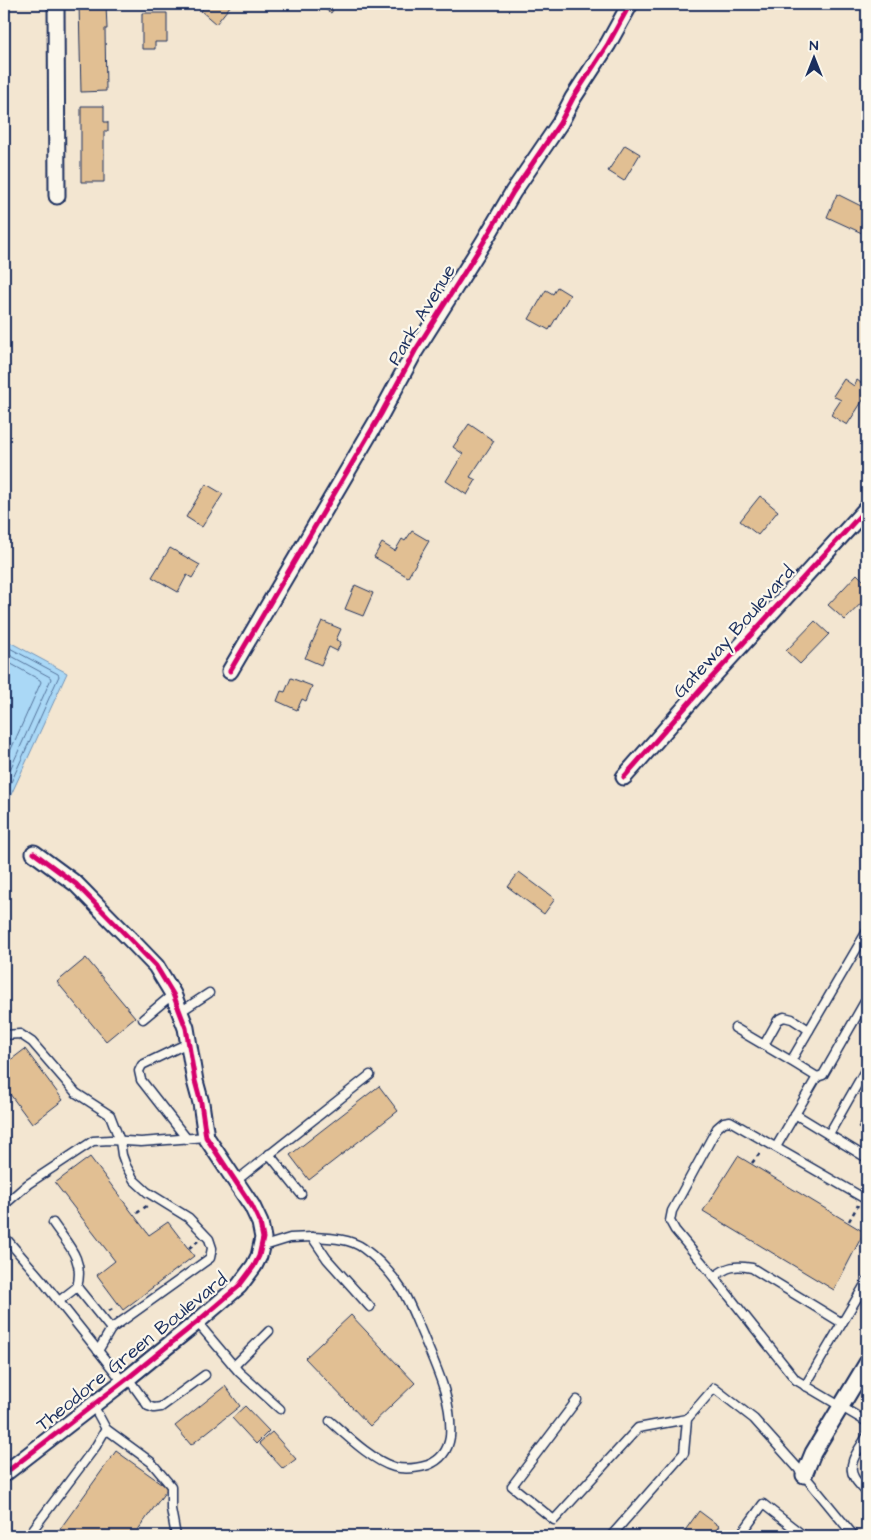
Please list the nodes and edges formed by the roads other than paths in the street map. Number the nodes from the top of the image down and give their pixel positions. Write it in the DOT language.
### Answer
graph roads {
  1 [pos="56,4"];
  2 [pos="630,4"];
  3 [pos="57,196"];
  4 [pos="867,508"];
  5 [pos="230,671"];
  6 [pos="624,777"];
  7 [pos="34,853"];
  8 [pos="867,931"];
  9 [pos="209,993"];
  10 [pos="173,994"];
  11 [pos="867,998"];
  12 [pos="180,1012"];
  13 [pos="143,1019"];
  14 [pos="735,1028"];
  15 [pos="809,1030"];
  16 [pos="4,1035"];
  17 [pos="188,1043"];
  18 [pos="764,1045"];
  19 [pos="791,1061"];
  20 [pos="867,1067"];
  21 [pos="370,1075"];
  22 [pos="817,1077"];
  23 [pos="795,1114"];
  24 [pos="829,1134"];
  25 [pos="206,1137"];
  26 [pos="187,1139"];
  27 [pos="120,1140"];
  28 [pos="776,1147"];
  29 [pos="269,1154"];
  30 [pos="867,1158"];
  31 [pos="236,1181"];
  32 [pos="301,1194"];
  33 [pos="865,1199"];
  34 [pos="4,1206"];
  35 [pos="53,1223"];
  36 [pos="4,1236"];
  37 [pos="312,1237"];
  38 [pos="261,1247"];
  39 [pos="714,1277"];
  40 [pos="867,1281"];
  41 [pos="77,1287"];
  42 [pos="58,1301"];
  43 [pos="370,1307"];
  44 [pos="197,1322"];
  45 [pos="842,1323"];
  46 [pos="111,1329"];
  47 [pos="270,1331"];
  48 [pos="98,1351"];
  49 [pos="867,1363"];
  50 [pos="234,1366"];
  51 [pos="205,1375"];
  52 [pos="125,1380"];
  53 [pos="805,1386"];
  54 [pos="577,1400"];
  55 [pos="93,1405"];
  56 [pos="841,1407"];
  57 [pos="280,1409"];
  58 [pos="687,1419"];
  59 [pos="330,1421"];
  60 [pos="867,1422"];
  61 [pos="106,1429"];
  62 [pos="867,1436"];
  63 [pos="4,1474"];
  64 [pos="804,1475"];
  65 [pos="867,1493"];
  66 [pos="28,1536"];
  67 [pos="176,1536"];
  68 [pos="612,1536"];
  69 [pos="740,1536"];
  70 [pos="804,1536"];
  71 [pos="854,1536"];
  1 -- 3 [label="street"];
  2 -- 5 [label="street, Park Avenue"];
  4 -- 6 [label="street, Gateway Boulevard"];
  7 -- 10 [label="street"];
  8 -- 15 [label="lane"];
  9 -- 12 [label="lane"];
  10 -- 12 [label="street"];
  10 -- 13 [label="lane"];
  11 -- 22 [label="lane"];
  12 -- 17 [label="street"];
  14 -- 18 [label="lane"];
  15 -- 18 [label="lane"];
  15 -- 19 [label="lane"];
  16 -- 27 [label="lane"];
  17 -- 25 [label="street"];
  17 -- 26 [label="lane"];
  18 -- 19 [label="lane"];
  19 -- 22 [label="lane"];
  20 -- 24 [label="lane"];
  21 -- 29 [label="lane"];
  22 -- 23 [label="lane"];
  23 -- 24 [label="lane"];
  23 -- 28 [label="lane"];
  24 -- 30 [label="lane"];
  25 -- 26 [label="lane"];
  25 -- 31 [label="street, Theodore Green Boulevard"];
  26 -- 27 [label="lane"];
  27 -- 34 [label="lane"];
  27 -- 46 [label="lane"];
  28 -- 33 [label="lane"];
  28 -- 39 [label="lane"];
  29 -- 31 [label="lane"];
  29 -- 32 [label="lane"];
  31 -- 38 [label="street, Theodore Green Boulevard"];
  35 -- 41 [label="lane"];
  36 -- 42 [label="lane"];
  37 -- 38 [label="lane"];
  37 -- 43 [label="lane"];
  37 -- 59 [label="lane"];
  38 -- 44 [label="street, Theodore Green Boulevard"];
  39 -- 45 [label="lane"];
  39 -- 53 [label="lane"];
  40 -- 45 [label="lane"];
  41 -- 42 [label="lane"];
  41 -- 46 [label="lane"];
  42 -- 48 [label="lane"];
  44 -- 50 [label="lane"];
  44 -- 52 [label="street, Theodore Green Boulevard"];
  45 -- 53 [label="lane"];
  46 -- 48 [label="lane"];
  47 -- 50 [label="lane"];
  48 -- 52 [label="lane"];
  49 -- 56 [label="street"];
  50 -- 57 [label="lane"];
  51 -- 52 [label="lane"];
  52 -- 55 [label="street, Theodore Green Boulevard"];
  53 -- 56 [label="lane"];
  54 -- 58 [label="lane"];
  55 -- 61 [label="lane"];
  55 -- 63 [label="street, Theodore Green Boulevard"];
  56 -- 60 [label="lane"];
  56 -- 64 [label="street"];
  58 -- 64 [label="lane"];
  58 -- 68 [label="lane"];
  61 -- 66 [label="lane"];
  61 -- 67 [label="lane"];
  62 -- 65 [label="lane"];
  64 -- 71 [label="lane"];
  69 -- 70 [label="lane"];
}
